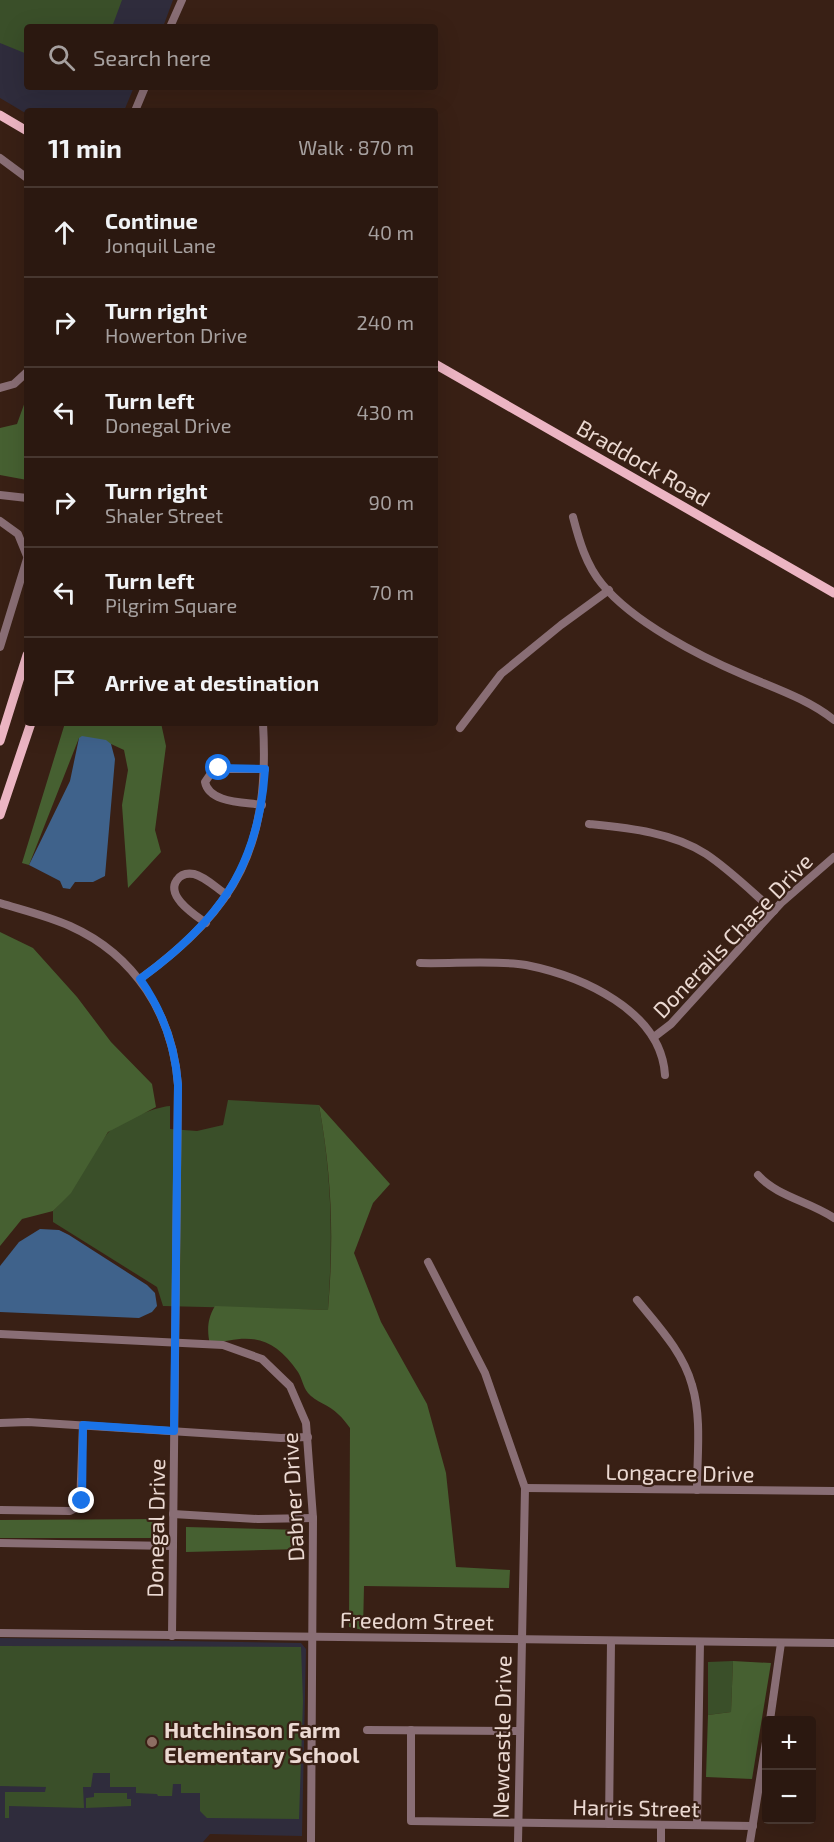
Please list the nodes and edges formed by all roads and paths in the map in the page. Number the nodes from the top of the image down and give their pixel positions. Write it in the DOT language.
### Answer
graph roads {
  1 [pos="182,0"];
  2 [pos="171,24"];
  3 [pos="144,90"];
  4 [pos="137,108"];
  5 [pos="0,115"];
  6 [pos="24,129"];
  7 [pos="0,158"];
  8 [pos="24,176"];
  9 [pos="438,366"];
  10 [pos="24,375"];
  11 [pos="0,388"];
  12 [pos="0,495"];
  13 [pos="24,498"];
  14 [pos="573,516"];
  15 [pos="0,521"];
  16 [pos="24,549"];
  17 [pos="24,567"];
  18 [pos="609,590"];
  19 [pos="834,593"];
  20 [pos="0,647"];
  21 [pos="24,665"];
  22 [pos="834,720"];
  23 [pos="30,726"];
  24 [pos="263,726"];
  25 [pos="460,728"];
  26 [pos="0,741"];
  27 [pos="265,769"];
  28 [pos="262,805"];
  29 [pos="0,815"];
  30 [pos="589,824"];
  31 [pos="834,857"];
  32 [pos="227,895"];
  33 [pos="0,903"];
  34 [pos="774,911"];
  35 [pos="206,923"];
  36 [pos="420,963"];
  37 [pos="140,979"];
  38 [pos="654,1037"];
  39 [pos="664,1075"];
  40 [pos="758,1175"];
  41 [pos="834,1218"];
  42 [pos="428,1262"];
  43 [pos="638,1300"];
  44 [pos="0,1334"];
  45 [pos="175,1342"];
  46 [pos="0,1423"];
  47 [pos="83,1425"];
  48 [pos="174,1431"];
  49 [pos="308,1437"];
  50 [pos="525,1488"];
  51 [pos="697,1490"];
  52 [pos="834,1491"];
  53 [pos="0,1510"];
  54 [pos="173,1514"];
  55 [pos="313,1518"];
  56 [pos="0,1543"];
  57 [pos="173,1546"];
  58 [pos="0,1634"];
  59 [pos="172,1636"];
  60 [pos="314,1637"];
  61 [pos="520,1640"];
  62 [pos="611,1641"];
  63 [pos="699,1642"];
  64 [pos="781,1643"];
  65 [pos="834,1643"];
  66 [pos="771,1716"];
  67 [pos="367,1730"];
  68 [pos="411,1730"];
  69 [pos="520,1731"];
  70 [pos="762,1769"];
  71 [pos="518,1823"];
  72 [pos="609,1824"];
  73 [pos="661,1825"];
  74 [pos="697,1825"];
  75 [pos="753,1826"];
  76 [pos="311,1842"];
  77 [pos="518,1842"];
  78 [pos="661,1842"];
  79 [pos="750,1842"];
  1 -- 2 [label="street"];
  3 -- 4 [label="street"];
  5 -- 6 [label="main road"];
  7 -- 8 [label="street"];
  9 -- 19 [label="main road, Braddock Road"];
  10 -- 11 [label="street"];
  12 -- 13 [label="street"];
  14 -- 18 [label="street"];
  15 -- 16 [label="street"];
  17 -- 20 [label="street"];
  18 -- 22 [label="street"];
  18 -- 25 [label="street"];
  21 -- 26 [label="main road"];
  23 -- 29 [label="main road"];
  24 -- 27 [label="street"];
  27 -- 28 [label="street"];
  27 -- 28 [label="street"];
  28 -- 32 [label="street"];
  30 -- 34 [label="street"];
  31 -- 34 [label="street, Donerails Chase Drive"];
  32 -- 35 [label="street"];
  32 -- 35 [label="street"];
  33 -- 37 [label="street, Donegal Drive"];
  34 -- 38 [label="street, Donerails Chase Drive"];
  35 -- 37 [label="street"];
  36 -- 38 [label="street"];
  37 -- 45 [label="street, Donegal Drive"];
  38 -- 39 [label="street"];
  40 -- 41 [label="street"];
  42 -- 50 [label="street"];
  43 -- 51 [label="street"];
  44 -- 45 [label="street, Dabner Drive"];
  45 -- 48 [label="street, Donegal Drive"];
  45 -- 49 [label="street, Dabner Drive"];
  46 -- 47 [label="street"];
  47 -- 48 [label="street"];
  47 -- 53 [label="street"];
  48 -- 49 [label="street"];
  48 -- 54 [label="street, Donegal Drive"];
  49 -- 55 [label="street, Dabner Drive"];
  50 -- 51 [label="street, Longacre Drive"];
  50 -- 61 [label="street, Newcastle Drive"];
  51 -- 52 [label="street, Longacre Drive"];
  54 -- 55 [label="street"];
  54 -- 57 [label="street, Donegal Drive"];
  55 -- 60 [label="street, Dabner Drive"];
  56 -- 57 [label="street"];
  57 -- 59 [label="street, Donegal Drive"];
  58 -- 59 [label="street, Freedom Street"];
  59 -- 60 [label="street, Freedom Street"];
  60 -- 61 [label="street, Freedom Street"];
  60 -- 76 [label="street, Dabner Drive"];
  61 -- 62 [label="street, Freedom Street"];
  61 -- 69 [label="street, Newcastle Drive"];
  62 -- 63 [label="street, Freedom Street"];
  62 -- 72 [label="street"];
  63 -- 64 [label="street, Freedom Street"];
  63 -- 74 [label="street"];
  64 -- 65 [label="street, Freedom Street"];
  64 -- 66 [label="street"];
  67 -- 68 [label="street"];
  68 -- 69 [label="street"];
  68 -- 71 [label="street, Harris Street"];
  69 -- 71 [label="street, Newcastle Drive"];
  70 -- 75 [label="street"];
  71 -- 72 [label="street, Harris Street"];
  71 -- 77 [label="street, Newcastle Drive"];
  72 -- 73 [label="street, Harris Street"];
  73 -- 74 [label="street, Harris Street"];
  73 -- 78 [label="street"];
  74 -- 75 [label="street, Harris Street"];
  75 -- 79 [label="street"];
}
